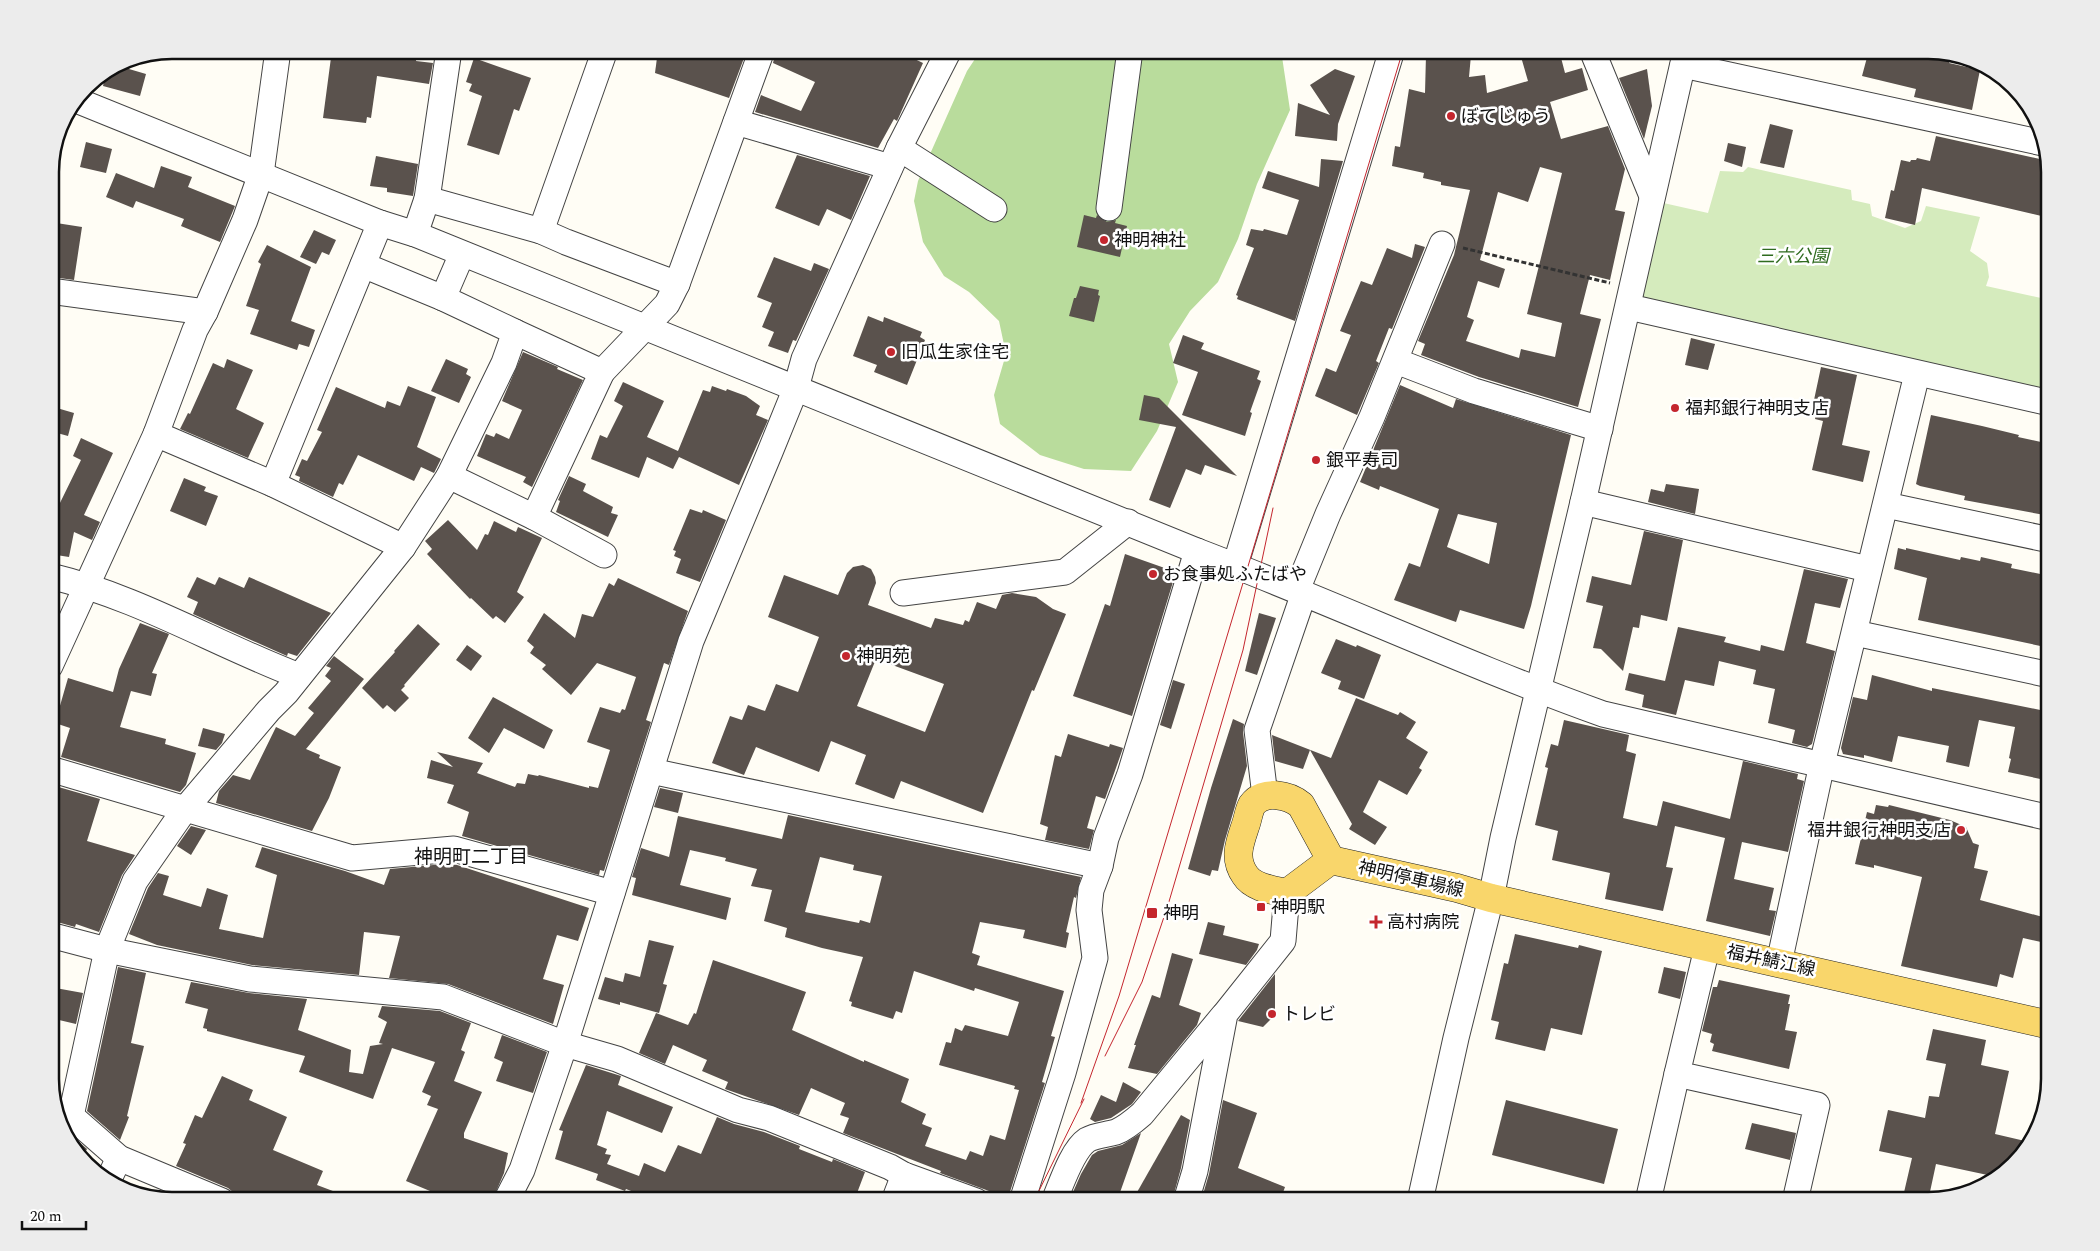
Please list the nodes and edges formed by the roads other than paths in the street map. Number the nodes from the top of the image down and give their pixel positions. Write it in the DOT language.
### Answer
graph roads {
  1 [pos="277,59"];
  2 [pos="449,59"];
  3 [pos="602,59"];
  4 [pos="759,59"];
  5 [pos="944,59"];
  6 [pos="1129,59"];
  7 [pos="1389,59"];
  8 [pos="1596,59"];
  9 [pos="1685,59"];
  10 [pos="1693,59"];
  11 [pos="82,103"];
  12 [pos="736,122"];
  13 [pos="2037,141"];
  14 [pos="895,157"];
  15 [pos="260,174"];
  16 [pos="1652,196"];
  17 [pos="427,199"];
  18 [pos="1109,208"];
  19 [pos="994,209"];
  20 [pos="380,223"];
  21 [pos="541,231"];
  22 [pos="415,234"];
  23 [pos="1442,244"];
  24 [pos="462,254"];
  25 [pos="363,265"];
  26 [pos="677,284"];
  27 [pos="59,292"];
  28 [pos="1631,297"];
  29 [pos="443,298"];
  30 [pos="205,312"];
  31 [pos="644,328"];
  32 [pos="515,332"];
  33 [pos="1396,361"];
  34 [pos="602,372"];
  35 [pos="1917,374"];
  36 [pos="796,388"];
  37 [pos="2041,401"];
  38 [pos="1600,429"];
  39 [pos="156,434"];
  40 [pos="449,476"];
  41 [pos="273,484"];
  42 [pos="1583,502"];
  43 [pos="1886,505"];
  44 [pos="534,517"];
  45 [pos="1128,522"];
  46 [pos="2041,538"];
  47 [pos="404,547"];
  48 [pos="1198,551"];
  49 [pos="604,555"];
  50 [pos="1235,566"];
  51 [pos="1868,569"];
  52 [pos="59,578"];
  53 [pos="87,585"];
  54 [pos="1301,591"];
  55 [pos="903,592"];
  56 [pos="1855,633"];
  57 [pos="59,646"];
  58 [pos="2041,673"];
  59 [pos="299,676"];
  60 [pos="1538,690"];
  61 [pos="1822,764"];
  62 [pos="651,771"];
  63 [pos="59,772"];
  64 [pos="1265,796"];
  65 [pos="185,809"];
  66 [pos="2041,816"];
  67 [pos="1331,860"];
  68 [pos="1100,866"];
  69 [pos="612,893"];
  70 [pos="1287,893"];
  71 [pos="1491,898"];
  72 [pos="59,937"];
  73 [pos="1706,948"];
  74 [pos="107,950"];
  75 [pos="1779,963"];
  76 [pos="1225,1014"];
  77 [pos="2041,1023"];
  78 [pos="565,1044"];
  79 [pos="1677,1074"];
  80 [pos="64,1113"];
  81 [pos="65,1116"];
  82 [pos="120,1158"];
  83 [pos="111,1175"];
  84 [pos="904,1175"];
  85 [pos="201,1192"];
  86 [pos="511,1192"];
  87 [pos="897,1192"];
  88 [pos="951,1192"];
  89 [pos="1025,1192"];
  90 [pos="1058,1192"];
  91 [pos="1189,1192"];
  92 [pos="1422,1192"];
  93 [pos="1650,1192"];
  94 [pos="1797,1192"];
  1 -- 15 [label="street"];
  2 -- 17 [label="street"];
  3 -- 21 [label="street"];
  4 -- 12 [label="street"];
  5 -- 14 [label="street"];
  6 -- 18 [label="street"];
  7 -- 50 [label="street"];
  8 -- 16 [label="street"];
  9 -- 16 [label="street"];
  10 -- 13 [label="street"];
  11 -- 15 [label="street"];
  12 -- 14 [label="street"];
  12 -- 26 [label="street"];
  14 -- 19 [label="street"];
  14 -- 36 [label="street"];
  15 -- 20 [label="street"];
  15 -- 30 [label="street"];
  16 -- 28 [label="street"];
  17 -- 21 [label="street"];
  17 -- 22 [label="street"];
  20 -- 22 [label="street"];
  20 -- 25 [label="street"];
  21 -- 26 [label="street"];
  22 -- 24 [label="street"];
  23 -- 33 [label="street"];
  24 -- 29 [label="street"];
  24 -- 31 [label="street"];
  25 -- 29 [label="street"];
  25 -- 41 [label="street"];
  26 -- 31 [label="street"];
  27 -- 30 [label="street"];
  28 -- 35 [label="street"];
  28 -- 38 [label="street"];
  29 -- 32 [label="street"];
  30 -- 39 [label="street"];
  31 -- 34 [label="street"];
  31 -- 36 [label="street"];
  32 -- 34 [label="street"];
  32 -- 40 [label="street"];
  33 -- 38 [label="street"];
  33 -- 54 [label="street"];
  34 -- 44 [label="street"];
  35 -- 37 [label="street"];
  35 -- 43 [label="street"];
  36 -- 45 [label="street"];
  36 -- 62 [label="street"];
  38 -- 42 [label="street"];
  39 -- 41 [label="street"];
  39 -- 53 [label="street"];
  40 -- 44 [label="street"];
  40 -- 47 [label="street"];
  41 -- 47 [label="street"];
  42 -- 51 [label="street"];
  42 -- 60 [label="street"];
  43 -- 46 [label="street"];
  43 -- 51 [label="street"];
  44 -- 49 [label="street"];
  45 -- 48 [label="street"];
  45 -- 55 [label="street"];
  47 -- 59 [label="street"];
  48 -- 50 [label="street"];
  48 -- 68 [label="street"];
  50 -- 54 [label="street"];
  51 -- 56 [label="street"];
  52 -- 53 [label="street"];
  53 -- 57 [label="street"];
  53 -- 59 [label="street"];
  54 -- 60 [label="street"];
  54 -- 64 [label="street"];
  56 -- 58 [label="street"];
  56 -- 61 [label="street"];
  59 -- 65 [label="street"];
  60 -- 61 [label="street"];
  60 -- 71 [label="street"];
  61 -- 66 [label="street"];
  61 -- 75 [label="street"];
  62 -- 68 [label="street"];
  62 -- 69 [label="street"];
  63 -- 65 [label="street"];
  64 -- 67 [label="main road"];
  64 -- 70 [label="main road"];
  65 -- 69 [label="street"];
  65 -- 74 [label="street"];
  67 -- 70 [label="main road"];
  67 -- 71 [label="main road, 神明停車場線"];
  68 -- 89 [label="street"];
  69 -- 78 [label="street"];
  70 -- 76 [label="street"];
  71 -- 73 [label="main road, 福井鯖江線"];
  71 -- 92 [label="street"];
  72 -- 74 [label="street"];
  73 -- 75 [label="main road, 福井鯖江線"];
  73 -- 79 [label="street"];
  74 -- 78 [label="street"];
  74 -- 80 [label="street"];
  75 -- 77 [label="main road, 福井鯖江線"];
  76 -- 90 [label="street"];
  76 -- 91 [label="street"];
  78 -- 84 [label="street"];
  78 -- 86 [label="street"];
  79 -- 93 [label="street"];
  79 -- 94 [label="street"];
  81 -- 82 [label="street"];
  82 -- 83 [label="street"];
  82 -- 85 [label="street"];
  84 -- 87 [label="street"];
  84 -- 88 [label="street"];
}
